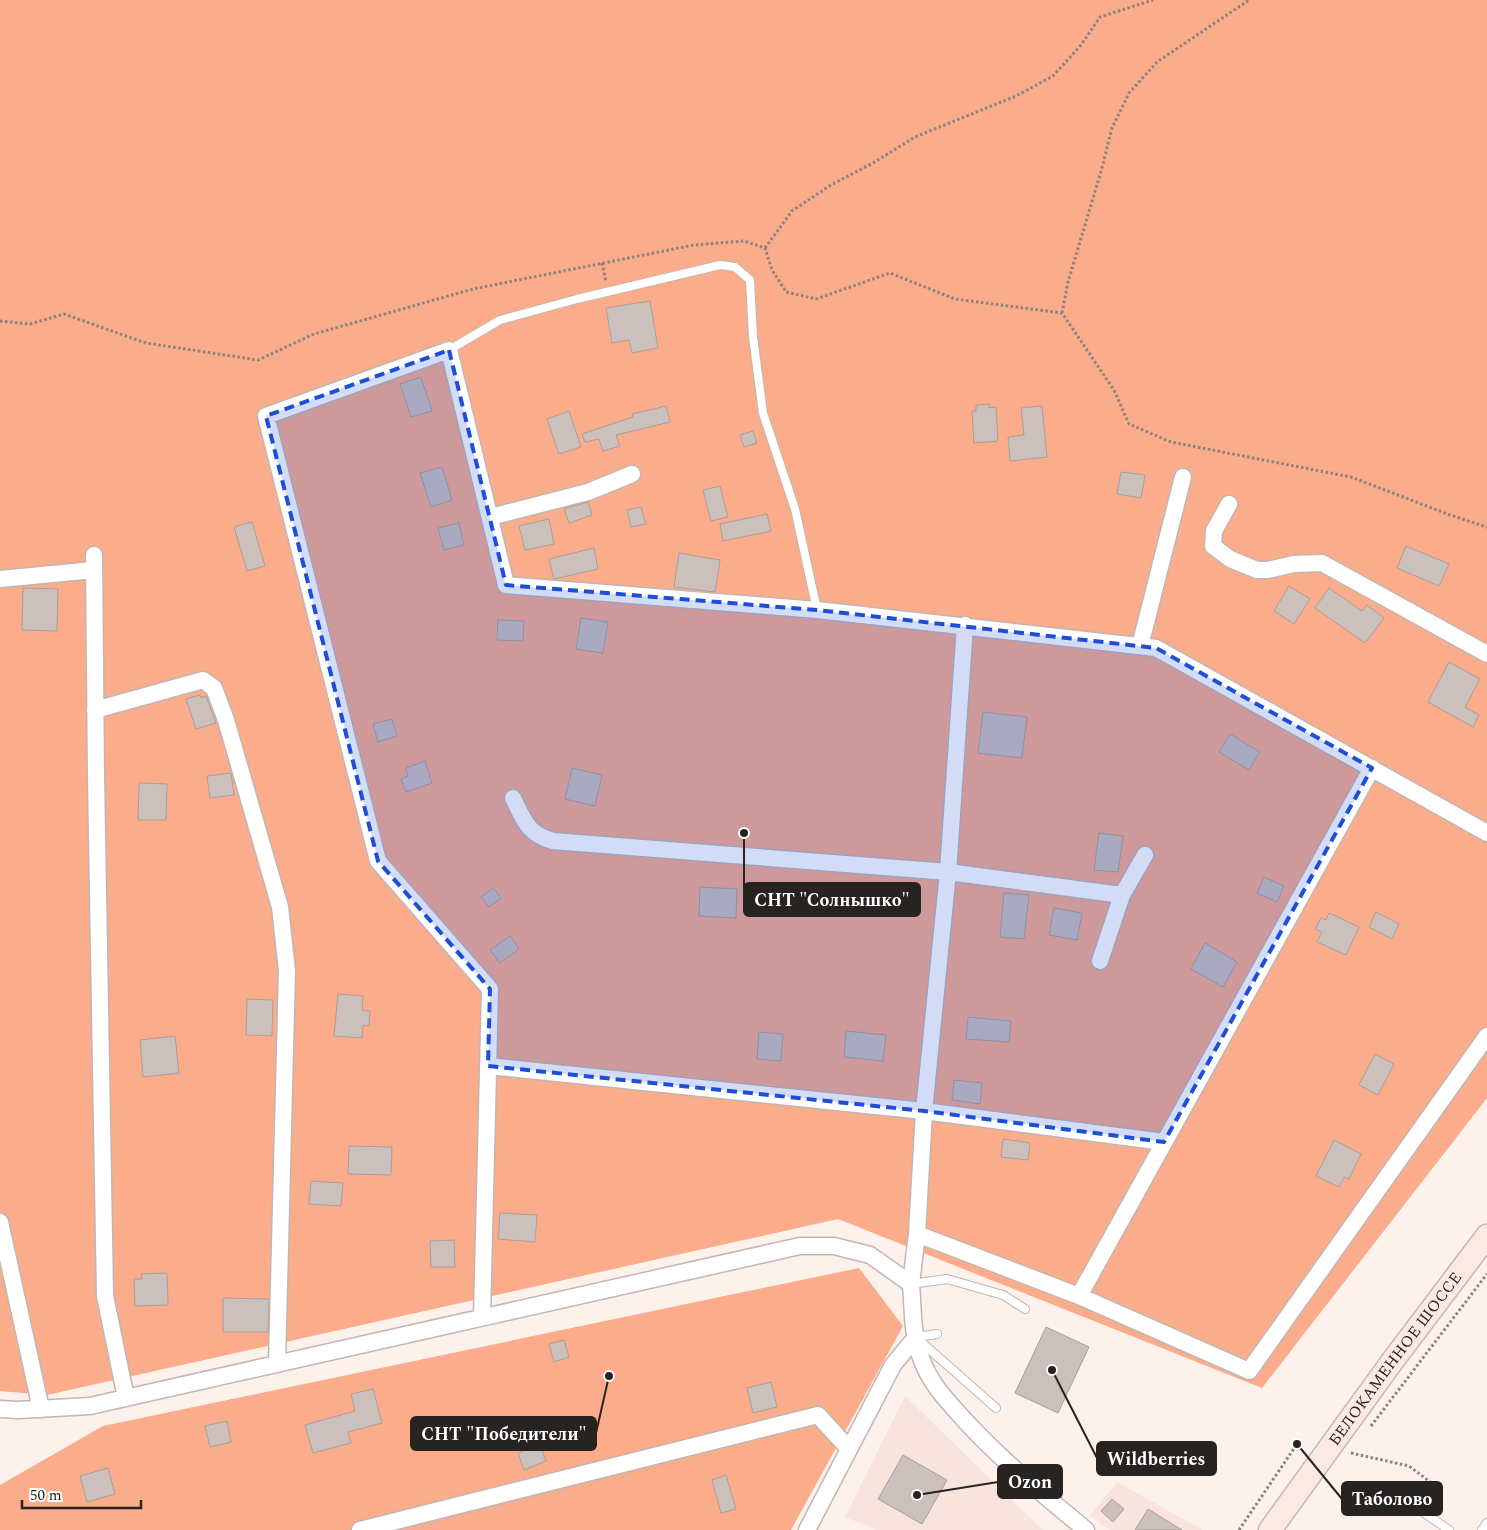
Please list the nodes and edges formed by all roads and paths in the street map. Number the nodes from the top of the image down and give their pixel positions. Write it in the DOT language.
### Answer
graph roads {
  1 [pos="1153,0"];
  2 [pos="1249,0"];
  3 [pos="765,248"];
  4 [pos="602,263"];
  5 [pos="608,292"];
  6 [pos="1062,313"];
  7 [pos="449,350"];
  8 [pos="632,474"];
  9 [pos="1183,477"];
  10 [pos="1229,504"];
  11 [pos="490,517"];
  12 [pos="0,579"];
  13 [pos="817,610"];
  14 [pos="965,625"];
  15 [pos="1140,646"];
  16 [pos="1487,654"];
  17 [pos="96,710"];
  18 [pos="1372,768"];
  19 [pos="512,798"];
  20 [pos="1487,833"];
  21 [pos="1145,855"];
  22 [pos="948,872"];
  23 [pos="1122,895"];
  24 [pos="1100,961"];
  25 [pos="1487,1036"];
  26 [pos="488,1066"];
  27 [pos="924,1111"];
  28 [pos="1164,1142"];
  29 [pos="0,1222"];
  30 [pos="917,1234"];
  31 [pos="1487,1236"];
  32 [pos="1487,1274"];
  33 [pos="912,1284"];
  34 [pos="1079,1296"];
  35 [pos="1025,1309"];
  36 [pos="482,1318"];
  37 [pos="936,1334"];
  38 [pos="916,1337"];
  39 [pos="276,1364"];
  40 [pos="126,1398"];
  41 [pos="996,1408"];
  42 [pos="0,1409"];
  43 [pos="41,1409"];
  44 [pos="1367,1431"];
  45 [pos="1297,1444"];
  46 [pos="1356,1446"];
  47 [pos="849,1449"];
  48 [pos="1351,1452"];
  49 [pos="1345,1460"];
  50 [pos="1438,1487"];
  51 [pos="1420,1510"];
  52 [pos="1487,1524"];
  53 [pos="360,1530"];
  54 [pos="807,1530"];
  55 [pos="1086,1530"];
  56 [pos="1239,1530"];
  57 [pos="1270,1530"];
  58 [pos="1449,1530"];
  59 [pos="1482,1530"];
  1 -- 3 [label="path"];
  2 -- 6 [label="path"];
  4 -- 5 [label="path"];
  5 -- 7 [label="lane"];
  5 -- 13 [label="lane"];
  7 -- 11 [label="street"];
  7 -- 26 [label="street"];
  8 -- 11 [label="street"];
  9 -- 15 [label="street"];
  10 -- 16 [label="street"];
  11 -- 13 [label="street"];
  12 -- 17 [label="street"];
  13 -- 14 [label="street"];
  14 -- 15 [label="street"];
  14 -- 22 [label="street"];
  15 -- 18 [label="street"];
  17 -- 39 [label="street"];
  17 -- 40 [label="street"];
  18 -- 20 [label="street"];
  18 -- 28 [label="street"];
  19 -- 22 [label="street"];
  21 -- 23 [label="street"];
  22 -- 23 [label="street"];
  22 -- 27 [label="street"];
  23 -- 24 [label="street"];
  25 -- 34 [label="street"];
  26 -- 27 [label="street"];
  26 -- 36 [label="street"];
  27 -- 28 [label="street"];
  27 -- 30 [label="street"];
  28 -- 34 [label="street"];
  29 -- 43 [label="street"];
  30 -- 33 [label="street"];
  30 -- 34 [label="street"];
  31 -- 57 [label="main road, БЕЛОКАМЕННОЕ ШОССЕ"];
  32 -- 44 [label="path"];
  33 -- 35 [label="lane"];
  33 -- 36 [label="street"];
  33 -- 38 [label="street"];
  36 -- 39 [label="street"];
  37 -- 38 [label="lane"];
  38 -- 41 [label="lane"];
  38 -- 47 [label="street"];
  38 -- 55 [label="street"];
  39 -- 40 [label="street"];
  40 -- 43 [label="street"];
  42 -- 43 [label="street"];
  45 -- 56 [label="path"];
  46 -- 48 [label="path"];
  47 -- 53 [label="street"];
  47 -- 54 [label="street"];
  48 -- 49 [label="path"];
  48 -- 50 [label="path"];
  51 -- 58 [label="lane"];
  52 -- 59 [label="lane"];
}
